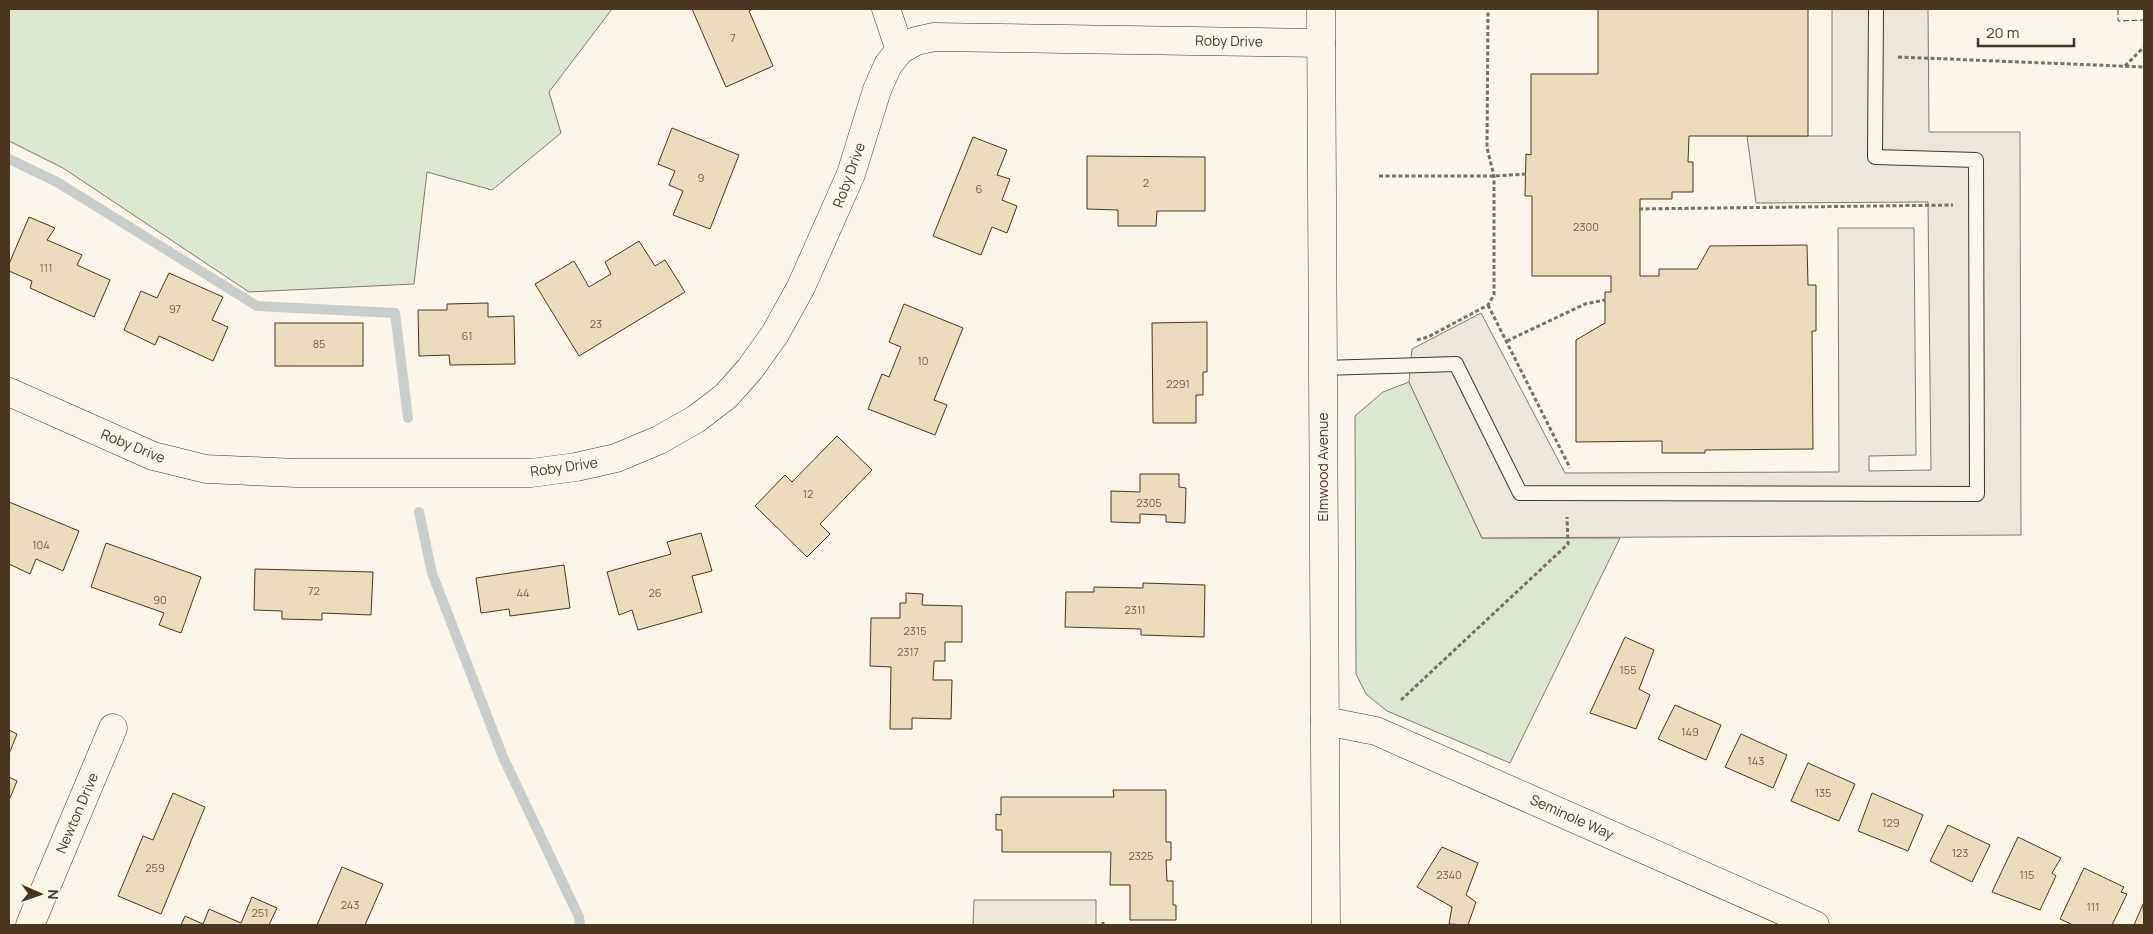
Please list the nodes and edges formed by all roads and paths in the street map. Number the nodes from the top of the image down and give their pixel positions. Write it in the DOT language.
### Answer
graph roads {
  1 [pos="886,9"];
  2 [pos="1321,9"];
  3 [pos="1488,9"];
  4 [pos="1876,9"];
  5 [pos="1321,43"];
  6 [pos="2144,47"];
  7 [pos="900,50"];
  8 [pos="1876,57"];
  9 [pos="2125,66"];
  10 [pos="2144,67"];
  11 [pos="1526,174"];
  12 [pos="1379,176"];
  13 [pos="1494,176"];
  14 [pos="1976,205"];
  15 [pos="1639,210"];
  16 [pos="1605,300"];
  17 [pos="1488,305"];
  18 [pos="1507,340"];
  19 [pos="1415,341"];
  20 [pos="1322,368"];
  21 [pos="9,392"];
  22 [pos="1579,468"];
  23 [pos="1566,494"];
  24 [pos="1401,700"];
  25 [pos="1325,721"];
  26 [pos="113,728"];
  27 [pos="30,925"];
  28 [pos="1326,925"];
  29 [pos="1815,925"];
  1 -- 7 [label="street"];
  2 -- 5 [label="street, Elmwood Avenue"];
  3 -- 13 [label="path"];
  4 -- 8 [label="lane"];
  5 -- 7 [label="street, Roby Drive"];
  5 -- 20 [label="street, Elmwood Avenue"];
  6 -- 9 [label="path"];
  7 -- 21 [label="street, Roby Drive"];
  8 -- 9 [label="path"];
  8 -- 14 [label="lane"];
  9 -- 10 [label="path"];
  11 -- 13 [label="path"];
  12 -- 13 [label="path"];
  13 -- 17 [label="path"];
  14 -- 15 [label="path"];
  14 -- 23 [label="lane"];
  16 -- 18 [label="path"];
  17 -- 18 [label="path"];
  17 -- 19 [label="path"];
  18 -- 22 [label="path"];
  20 -- 23 [label="lane"];
  20 -- 25 [label="street, Elmwood Avenue"];
  23 -- 24 [label="path"];
  25 -- 28 [label="street, Elmwood Avenue"];
  25 -- 29 [label="street, Seminole Way"];
  26 -- 27 [label="street, Newton Drive"];
}
